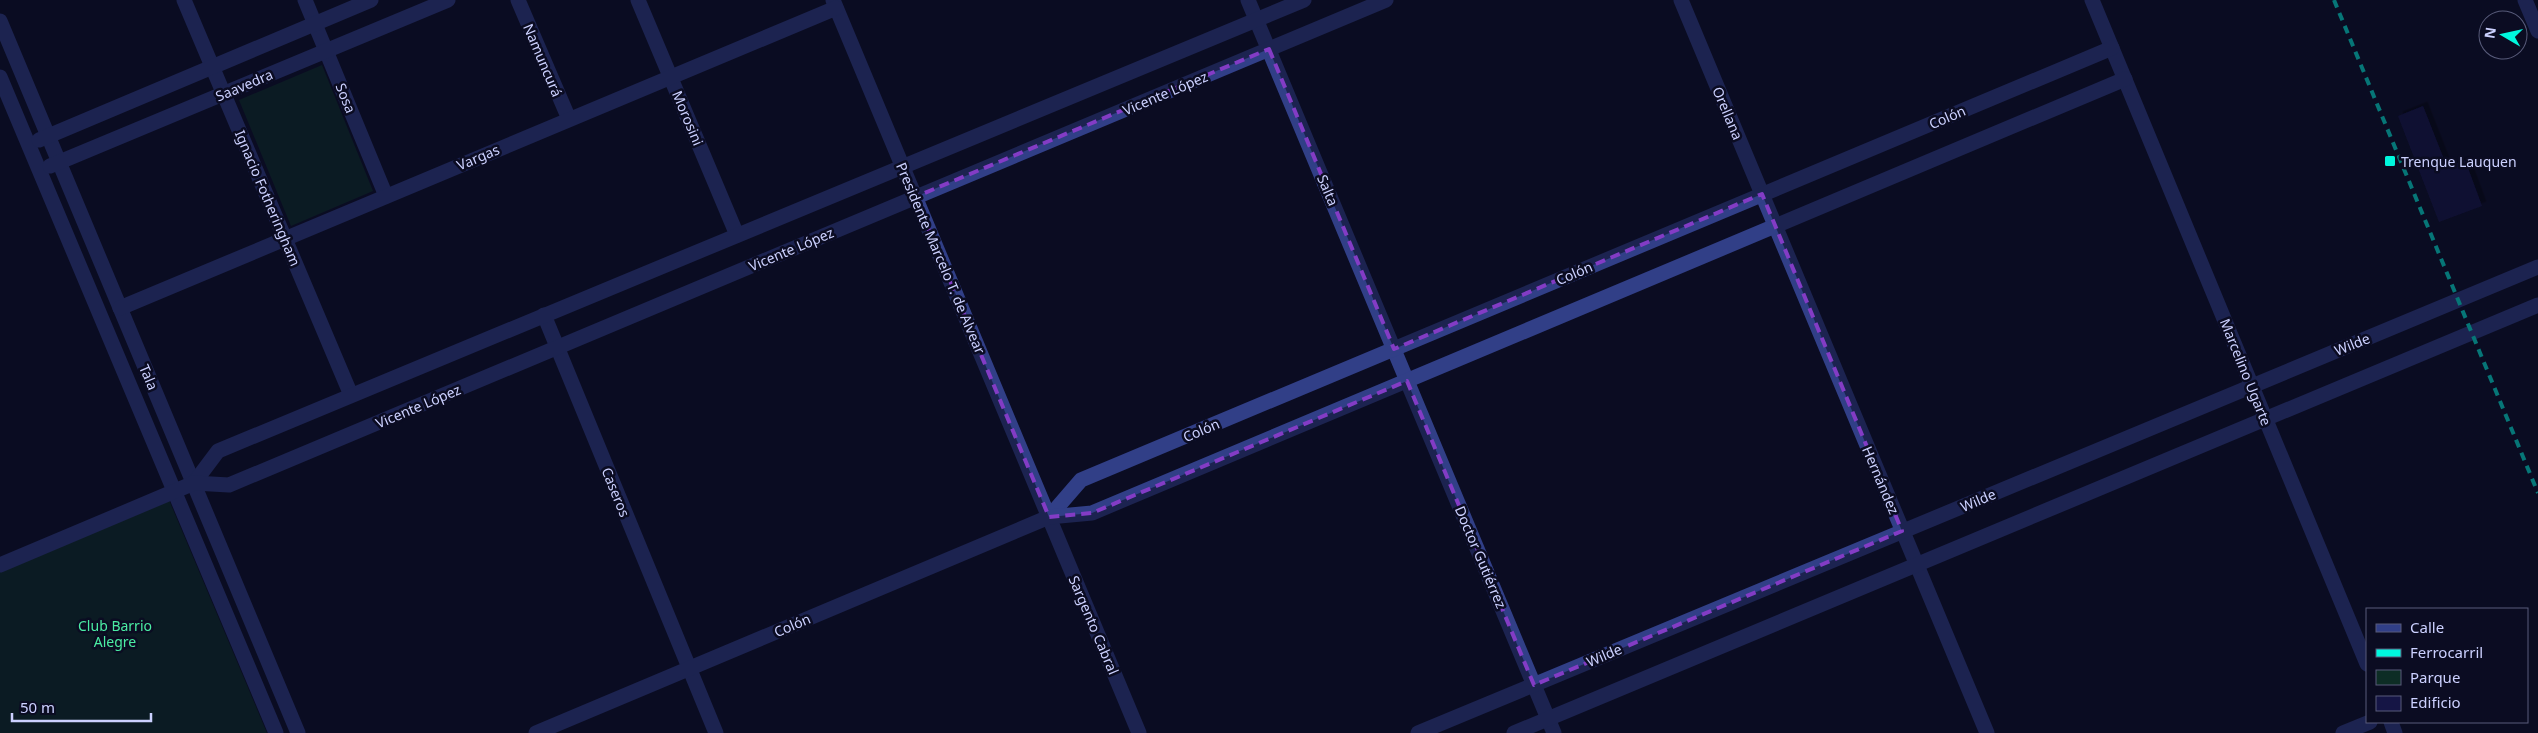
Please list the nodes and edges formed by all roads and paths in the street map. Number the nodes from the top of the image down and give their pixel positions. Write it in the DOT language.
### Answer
graph roads {
  1 [pos="184,0"];
  2 [pos="305,0"];
  3 [pos="371,0"];
  4 [pos="448,0"];
  5 [pos="518,0"];
  6 [pos="638,0"];
  7 [pos="1248,0"];
  8 [pos="1304,0"];
  9 [pos="1386,0"];
  10 [pos="1681,0"];
  11 [pos="2092,0"];
  12 [pos="2525,0"];
  13 [pos="834,4"];
  14 [pos="1256,20"];
  15 [pos="0,21"];
  16 [pos="315,24"];
  17 [pos="2538,31"];
  18 [pos="2112,48"];
  19 [pos="1269,49"];
  20 [pos="326,51"];
  21 [pos="213,67"];
  22 [pos="670,76"];
  23 [pos="0,77"];
  24 [pos="2125,79"];
  25 [pos="224,94"];
  26 [pos="569,119"];
  27 [pos="48,136"];
  28 [pos="28,144"];
  29 [pos="59,162"];
  30 [pos="903,167"];
  31 [pos="40,170"];
  32 [pos="1762,194"];
  33 [pos="386,196"];
  34 [pos="915,197"];
  35 [pos="1775,226"];
  36 [pos="737,235"];
  37 [pos="285,238"];
  38 [pos="2538,266"];
  39 [pos="2538,306"];
  40 [pos="120,308"];
  41 [pos="544,315"];
  42 [pos="557,348"];
  43 [pos="1394,349"];
  44 [pos="1407,381"];
  45 [pos="2251,386"];
  46 [pos="351,395"];
  47 [pos="2265,419"];
  48 [pos="194,483"];
  49 [pos="175,491"];
  50 [pos="1048,517"];
  51 [pos="1902,531"];
  52 [pos="0,565"];
  53 [pos="1916,565"];
  54 [pos="2366,662"];
  55 [pos="689,668"];
  56 [pos="1534,685"];
  57 [pos="1548,719"];
  58 [pos="2368,723"];
  59 [pos="276,733"];
  60 [pos="298,733"];
  61 [pos="536,733"];
  62 [pos="716,733"];
  63 [pos="1139,733"];
  64 [pos="1418,733"];
  65 [pos="1514,733"];
  66 [pos="1554,733"];
  67 [pos="1987,733"];
  68 [pos="2343,733"];
  1 -- 21 [label="street, Ignacio Fotheringham"];
  2 -- 16 [label="street, Sosa"];
  3 -- 16 [label="street, Saavedra"];
  4 -- 20 [label="street, Saavedra"];
  5 -- 26 [label="street, Namuncurá"];
  6 -- 22 [label="street, Morosini"];
  7 -- 14 [label="street, Salta"];
  8 -- 14 [label="street"];
  9 -- 19 [label="street, Vicente López"];
  10 -- 32 [label="street, Orellana"];
  11 -- 18 [label="street, Marcelino Ugarte"];
  12 -- 17 [label="street"];
  13 -- 22 [label="street, Vargas"];
  13 -- 30 [label="street, Presidente Marcelo T. de Alvear"];
  14 -- 19 [label="street, Salta"];
  14 -- 30 [label="street"];
  15 -- 27 [label="street, Tala"];
  16 -- 20 [label="street, Sosa"];
  16 -- 21 [label="street, Saavedra"];
  18 -- 24 [label="street, Marcelino Ugarte"];
  18 -- 32 [label="street, Colón"];
  19 -- 34 [label="street, Vicente López"];
  19 -- 43 [label="street, Salta"];
  20 -- 25 [label="street, Saavedra"];
  20 -- 33 [label="street, Sosa"];
  21 -- 25 [label="street, Ignacio Fotheringham"];
  21 -- 27 [label="street, Saavedra"];
  22 -- 26 [label="street, Vargas"];
  22 -- 36 [label="street, Morosini"];
  23 -- 28 [label="street, Tala"];
  24 -- 35 [label="street, Colón"];
  24 -- 45 [label="street, Marcelino Ugarte"];
  25 -- 29 [label="street, Saavedra"];
  25 -- 37 [label="street, Ignacio Fotheringham"];
  26 -- 33 [label="street, Vargas"];
  27 -- 28 [label="street, Saavedra"];
  27 -- 29 [label="street, Tala"];
  28 -- 31 [label="street, Tala"];
  29 -- 31 [label="street, Saavedra"];
  29 -- 40 [label="street, Tala"];
  30 -- 34 [label="street, Presidente Marcelo T. de Alvear"];
  30 -- 36 [label="street"];
  31 -- 49 [label="street, Tala"];
  32 -- 35 [label="street, Orellana"];
  32 -- 43 [label="street, Colón"];
  33 -- 37 [label="street, Vargas"];
  34 -- 42 [label="street, Vicente López"];
  34 -- 50 [label="street, Presidente Marcelo T. de Alvear"];
  35 -- 44 [label="street, Colón"];
  35 -- 51 [label="street, Hernández"];
  36 -- 41 [label="street"];
  37 -- 40 [label="street, Vargas"];
  37 -- 46 [label="street, Ignacio Fotheringham"];
  38 -- 45 [label="street, Wilde"];
  39 -- 47 [label="street"];
  40 -- 48 [label="street, Tala"];
  41 -- 42 [label="street, Caseros"];
  41 -- 46 [label="street"];
  42 -- 48 [label="street, Vicente López"];
  42 -- 55 [label="street, Caseros"];
  43 -- 44 [label="street, Salta"];
  43 -- 50 [label="street, Colón"];
  44 -- 50 [label="street, Colón"];
  44 -- 56 [label="street, Doctor Gutiérrez"];
  45 -- 47 [label="street, Marcelino Ugarte"];
  45 -- 51 [label="street, Wilde"];
  46 -- 48 [label="street"];
  47 -- 53 [label="street"];
  47 -- 54 [label="street, Marcelino Ugarte"];
  48 -- 49 [label="street, Vicente López"];
  48 -- 60 [label="street, Tala"];
  49 -- 52 [label="street, Vicente López"];
  49 -- 59 [label="street, Tala"];
  50 -- 55 [label="street, Colón"];
  50 -- 63 [label="street, Sargento Cabral"];
  51 -- 53 [label="street, Hernández"];
  51 -- 56 [label="street, Wilde"];
  53 -- 57 [label="street"];
  53 -- 67 [label="street, Hernández"];
  55 -- 61 [label="street, Colón"];
  55 -- 62 [label="street, Caseros"];
  56 -- 57 [label="street, Doctor Gutiérrez"];
  56 -- 64 [label="street, Wilde"];
  57 -- 65 [label="street"];
  57 -- 66 [label="street, Doctor Gutiérrez"];
  58 -- 68 [label="street"];
}
